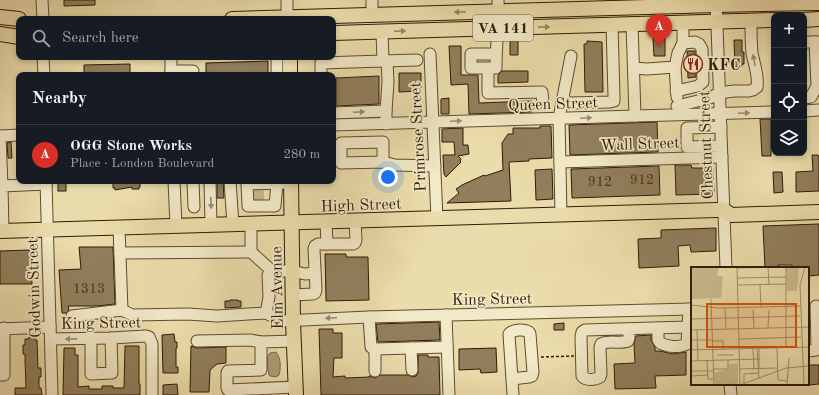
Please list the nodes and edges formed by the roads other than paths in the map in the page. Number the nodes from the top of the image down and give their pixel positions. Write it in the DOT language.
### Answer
graph roads {
  1 [pos="42,0"];
  2 [pos="287,0"];
  3 [pos="372,0"];
  4 [pos="716,2"];
  5 [pos="781,2"];
  6 [pos="819,3"];
  7 [pos="499,6"];
  8 [pos="372,15"];
  9 [pos="43,16"];
  10 [pos="287,16"];
  11 [pos="336,16"];
  12 [pos="0,17"];
  13 [pos="16,19"];
  14 [pos="819,19"];
  15 [pos="771,20"];
  16 [pos="807,20"];
  17 [pos="751,21"];
  18 [pos="717,22"];
  19 [pos="683,23"];
  20 [pos="632,24"];
  21 [pos="612,25"];
  22 [pos="498,28"];
  23 [pos="382,32"];
  24 [pos="336,33"];
  25 [pos="0,34"];
  26 [pos="16,36"];
  27 [pos="813,42"];
  28 [pos="683,43"];
  29 [pos="430,54"];
  30 [pos="496,54"];
  31 [pos="571,56"];
  32 [pos="44,60"];
  33 [pos="171,60"];
  34 [pos="276,60"];
  35 [pos="290,60"];
  36 [pos="417,60"];
  37 [pos="385,61"];
  38 [pos="488,68"];
  39 [pos="634,68"];
  40 [pos="674,68"];
  41 [pos="193,70"];
  42 [pos="44,72"];
  43 [pos="171,72"];
  44 [pos="178,72"];
  45 [pos="277,72"];
  46 [pos="290,72"];
  47 [pos="321,72"];
  48 [pos="818,75"];
  49 [pos="676,91"];
  50 [pos="719,93"];
  51 [pos="807,98"];
  52 [pos="562,101"];
  53 [pos="543,104"];
  54 [pos="678,110"];
  55 [pos="819,110"];
  56 [pos="386,111"];
  57 [pos="807,111"];
  58 [pos="771,112"];
  59 [pos="336,113"];
  60 [pos="720,114"];
  61 [pos="636,116"];
  62 [pos="559,118"];
  63 [pos="433,122"];
  64 [pos="386,124"];
  65 [pos="336,125"];
  66 [pos="721,127"];
  67 [pos="16,135"];
  68 [pos="0,136"];
  69 [pos="721,152"];
  70 [pos="383,162"];
  71 [pos="560,162"];
  72 [pos="435,166"];
  73 [pos="31,184"];
  74 [pos="46,184"];
  75 [pos="174,184"];
  76 [pos="193,184"];
  77 [pos="210,184"];
  78 [pos="230,184"];
  79 [pos="247,184"];
  80 [pos="247,184"];
  81 [pos="269,184"];
  82 [pos="277,184"];
  83 [pos="291,184"];
  84 [pos="2,186"];
  85 [pos="819,202"];
  86 [pos="260,205"];
  87 [pos="194,207"];
  88 [pos="724,210"];
  89 [pos="819,212"];
  90 [pos="561,215"];
  91 [pos="437,219"];
  92 [pos="355,221"];
  93 [pos="326,222"];
  94 [pos="291,223"];
  95 [pos="257,224"];
  96 [pos="211,225"];
  97 [pos="232,225"];
  98 [pos="176,226"];
  99 [pos="119,228"];
  100 [pos="48,230"];
  101 [pos="1,231"];
  102 [pos="327,244"];
  103 [pos="251,252"];
  104 [pos="120,253"];
  105 [pos="726,267"];
  106 [pos="272,271"];
  107 [pos="292,271"];
  108 [pos="315,273"];
  109 [pos="293,295"];
  110 [pos="814,306"];
  111 [pos="690,309"];
  112 [pos="122,310"];
  113 [pos="266,313"];
  114 [pos="446,315"];
  115 [pos="72,316"];
  116 [pos="369,317"];
  117 [pos="293,321"];
  118 [pos="50,327"];
  119 [pos="688,327"];
  120 [pos="812,327"];
  121 [pos="2,328"];
  122 [pos="658,328"];
  123 [pos="629,329"];
  124 [pos="91,338"];
  125 [pos="111,338"];
  126 [pos="51,339"];
  127 [pos="197,341"];
  128 [pos="294,341"];
  129 [pos="261,342"];
  130 [pos="2,347"];
  131 [pos="447,347"];
  132 [pos="411,348"];
  133 [pos="375,349"];
  134 [pos="809,351"];
  135 [pos="261,370"];
  136 [pos="412,370"];
  137 [pos="375,371"];
  138 [pos="0,375"];
  139 [pos="512,379"];
  140 [pos="261,388"];
  141 [pos="296,391"];
  142 [pos="52,395"];
  143 [pos="152,395"];
  144 [pos="449,395"];
  145 [pos="513,395"];
  1 -- 9 [label="street"];
  2 -- 10 [label="street"];
  3 -- 8 [label="street"];
  4 -- 5 [label="main road, VA 141"];
  4 -- 7 [label="main road, VA 141"];
  4 -- 18 [label="street, Chestnut Street"];
  5 -- 6 [label="main road, VA 141"];
  7 -- 8 [label="main road, VA 141, one-way"];
  7 -- 22 [label="street"];
  8 -- 11 [label="main road, VA 141"];
  12 -- 13 [label="main road"];
  14 -- 16 [label="main road"];
  15 -- 17 [label="main road, VA 141"];
  17 -- 18 [label="main road, VA 141"];
  50 -- 17 [label="street, one-way"];
  18 -- 19 [label="main road, VA 141"];
  18 -- 50 [label="street, Chestnut Street"];
  19 -- 20 [label="main road, VA 141"];
  19 -- 28 [label="street"];
  20 -- 21 [label="main road, VA 141"];
  20 -- 39 [label="street"];
  22 -- 21 [label="main road, VA 141, one-way"];
  21 -- 52 [label="street"];
  23 -- 22 [label="main road, VA 141, one-way"];
  22 -- 30 [label="street"];
  23 -- 24 [label="main road, VA 141"];
  23 -- 37 [label="street"];
  25 -- 26 [label="main road"];
  27 -- 48 [label="street"];
  28 -- 40 [label="street"];
  28 -- 49 [label="street"];
  29 -- 63 [label="street, Primrose Street"];
  30 -- 38 [label="street"];
  30 -- 38 [label="street"];
  31 -- 52 [label="street"];
  32 -- 42 [label="street"];
  33 -- 43 [label="street"];
  34 -- 45 [label="street"];
  35 -- 46 [label="main road"];
  36 -- 37 [label="street"];
  37 -- 47 [label="street"];
  37 -- 56 [label="street"];
  38 -- 53 [label="street"];
  39 -- 40 [label="street"];
  39 -- 61 [label="street"];
  40 -- 49 [label="street"];
  41 -- 44 [label="street"];
  48 -- 51 [label="street"];
  49 -- 54 [label="street"];
  50 -- 54 [label="street"];
  50 -- 60 [label="street, Chestnut Street"];
  52 -- 62 [label="street"];
  54 -- 60 [label="street, Queen Street"];
  54 -- 61 [label="street, Queen Street"];
  55 -- 57 [label="street"];
  59 -- 56 [label="street, one-way"];
  56 -- 64 [label="street"];
  60 -- 58 [label="street, Queen Street, one-way"];
  60 -- 66 [label="street, Chestnut Street"];
  62 -- 61 [label="street, Queen Street, one-way"];
  63 -- 62 [label="street, Queen Street, one-way"];
  62 -- 71 [label="street"];
  63 -- 64 [label="street, Queen Street"];
  63 -- 72 [label="street, Primrose Street"];
  64 -- 65 [label="street, Queen Street"];
  66 -- 69 [label="street, Chestnut Street"];
  66 -- 69 [label="street"];
  67 -- 68 [label="street"];
  68 -- 84 [label="street"];
  69 -- 71 [label="street, Wall Street"];
  69 -- 88 [label="street, Chestnut Street"];
  70 -- 72 [label="street"];
  71 -- 90 [label="street"];
  72 -- 91 [label="street, Primrose Street"];
  73 -- 84 [label="street"];
  74 -- 100 [label="street, Godwin Street"];
  75 -- 98 [label="street"];
  76 -- 87 [label="street"];
  77 -- 96 [label="street, one-way"];
  78 -- 97 [label="street"];
  79 -- 81 [label="street"];
  80 -- 86 [label="street"];
  82 -- 86 [label="street"];
  83 -- 94 [label="main road, Elm Avenue"];
  84 -- 101 [label="street"];
  85 -- 88 [label="main road, High Street"];
  86 -- 95 [label="street"];
  88 -- 89 [label="main road, High Street"];
  88 -- 90 [label="main road, High Street"];
  88 -- 105 [label="street, Chestnut Street"];
  90 -- 91 [label="main road, High Street"];
  91 -- 92 [label="main road, High Street"];
  92 -- 93 [label="main road, High Street"];
  92 -- 102 [label="street"];
  93 -- 94 [label="main road, High Street"];
  93 -- 102 [label="street"];
  94 -- 95 [label="main road, High Street"];
  94 -- 107 [label="main road, Elm Avenue"];
  95 -- 97 [label="main road, High Street"];
  95 -- 103 [label="street"];
  96 -- 97 [label="main road, High Street"];
  96 -- 98 [label="main road, High Street"];
  98 -- 99 [label="main road, High Street"];
  99 -- 100 [label="main road, High Street"];
  99 -- 104 [label="street"];
  100 -- 101 [label="main road, High Street"];
  100 -- 118 [label="street, Godwin Street"];
  102 -- 108 [label="street"];
  103 -- 104 [label="street"];
  103 -- 106 [label="street"];
  104 -- 112 [label="street"];
  106 -- 107 [label="street"];
  106 -- 113 [label="street"];
  107 -- 108 [label="street"];
  107 -- 109 [label="main road, Elm Avenue"];
  108 -- 109 [label="street"];
  109 -- 117 [label="main road, Elm Avenue"];
  110 -- 120 [label="street"];
  111 -- 114 [label="street, King Street"];
  111 -- 119 [label="street"];
  112 -- 113 [label="street"];
  112 -- 115 [label="street"];
  113 -- 117 [label="street, King Street"];
  114 -- 116 [label="street, King Street"];
  114 -- 131 [label="street"];
  116 -- 117 [label="street, King Street, one-way"];
  116 -- 133 [label="street"];
  117 -- 128 [label="main road, Elm Avenue"];
  118 -- 121 [label="street, King Street"];
  118 -- 126 [label="street, Godwin Street"];
  119 -- 122 [label="street"];
  119 -- 122 [label="street"];
  120 -- 134 [label="street"];
  121 -- 130 [label="street"];
  122 -- 123 [label="street"];
  123 -- 123 [label="street"];
  124 -- 125 [label="street, King Street"];
  124 -- 125 [label="street"];
  124 -- 126 [label="street, King Street, one-way"];
  125 -- 143 [label="street, King Street"];
  126 -- 142 [label="street, Godwin Street"];
  127 -- 129 [label="street"];
  128 -- 129 [label="street"];
  128 -- 141 [label="main road, Elm Avenue"];
  129 -- 135 [label="street"];
  130 -- 138 [label="street"];
  131 -- 132 [label="street"];
  131 -- 144 [label="street"];
  132 -- 133 [label="street"];
  132 -- 136 [label="street"];
  133 -- 137 [label="street"];
  135 -- 140 [label="street"];
  135 -- 140 [label="street"];
  139 -- 139 [label="street"];
  139 -- 145 [label="street"];
  140 -- 141 [label="street"];
}
